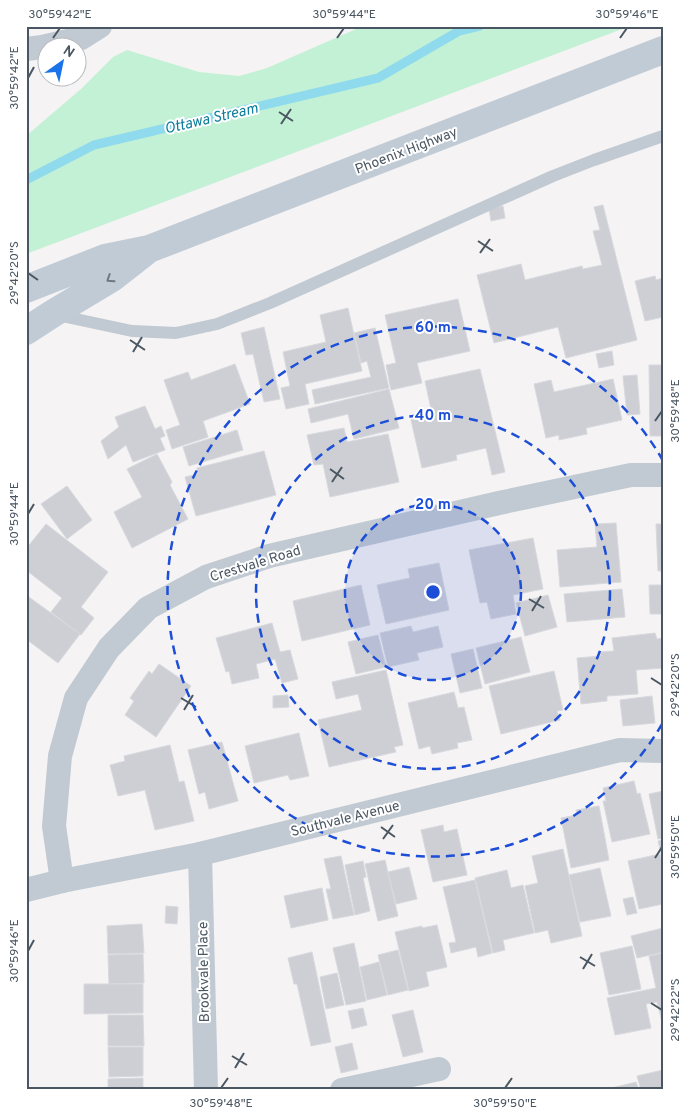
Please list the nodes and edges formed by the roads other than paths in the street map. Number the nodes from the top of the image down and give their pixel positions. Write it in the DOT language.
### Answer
graph roads {
  1 [pos="100,26"];
  2 [pos="26,49"];
  3 [pos="663,50"];
  4 [pos="663,136"];
  5 [pos="149,249"];
  6 [pos="26,289"];
  7 [pos="52,314"];
  8 [pos="26,331"];
  9 [pos="663,475"];
  10 [pos="663,751"];
  11 [pos="200,854"];
  12 [pos="62,881"];
  13 [pos="26,890"];
  14 [pos="439,1069"];
  15 [pos="206,1090"];
  16 [pos="342,1090"];
  1 -- 2 [label="street"];
  3 -- 5 [label="main road, Phoenix Highway"];
  4 -- 7 [label="lane"];
  5 -- 6 [label="main road, Phoenix Highway"];
  5 -- 7 [label="main road, Phoenix Highway, one-way"];
  7 -- 8 [label="main road, Phoenix Highway"];
  9 -- 12 [label="street, Crestvale Road"];
  10 -- 11 [label="street, Southvale Avenue"];
  11 -- 12 [label="street, Southvale Avenue"];
  11 -- 15 [label="street, Brookvale Place"];
  12 -- 13 [label="street, Southvale Avenue"];
  14 -- 16 [label="street"];
}
